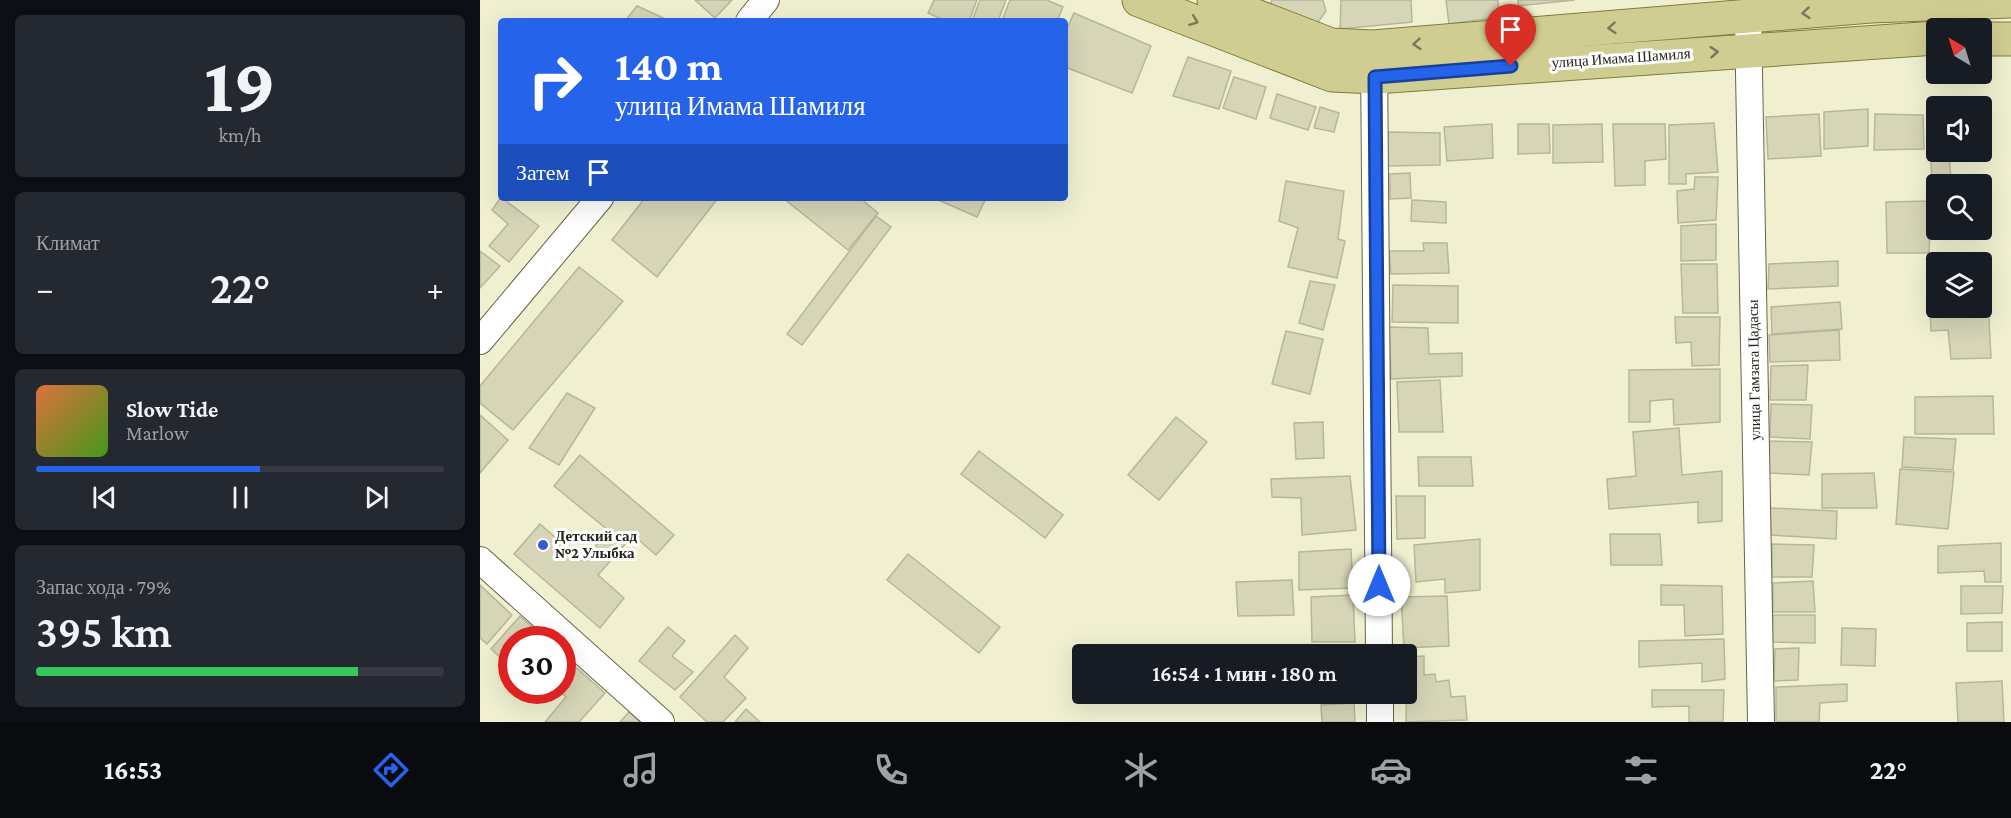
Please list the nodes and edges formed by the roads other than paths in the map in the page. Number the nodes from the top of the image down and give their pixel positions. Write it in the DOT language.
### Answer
graph roads {
  1 [pos="766,0"];
  2 [pos="1139,0"];
  3 [pos="1214,0"];
  4 [pos="2011,1"];
  5 [pos="1917,2"];
  6 [pos="751,18"];
  7 [pos="1748,18"];
  8 [pos="1926,31"];
  9 [pos="1926,38"];
  10 [pos="1992,39"];
  11 [pos="2011,39"];
  12 [pos="1374,62"];
  13 [pos="597,201"];
  14 [pos="480,341"];
  15 [pos="480,560"];
  16 [pos="1379,644"];
  17 [pos="1380,704"];
  18 [pos="661,722"];
  19 [pos="1380,722"];
  20 [pos="1761,722"];
  1 -- 6 [label="street"];
  2 -- 12 [label="main road, улица Имама Шамиля, one-way"];
  3 -- 12 [label="main road, улица Имама Шамиля"];
  4 -- 5 [label="main road, улица Имама Шамиля"];
  5 -- 7 [label="main road, улица Имама Шамиля, one-way"];
  5 -- 8 [label="street"];
  7 -- 12 [label="main road, улица Имама Шамиля, one-way"];
  7 -- 20 [label="street, улица Гамзата Цадасы"];
  12 -- 9 [label="main road, улица Имама Шамиля, one-way"];
  10 -- 11 [label="main road"];
  12 -- 16 [label="street"];
  13 -- 14 [label="street"];
  15 -- 18 [label="street"];
  17 -- 19 [label="street"];
}
